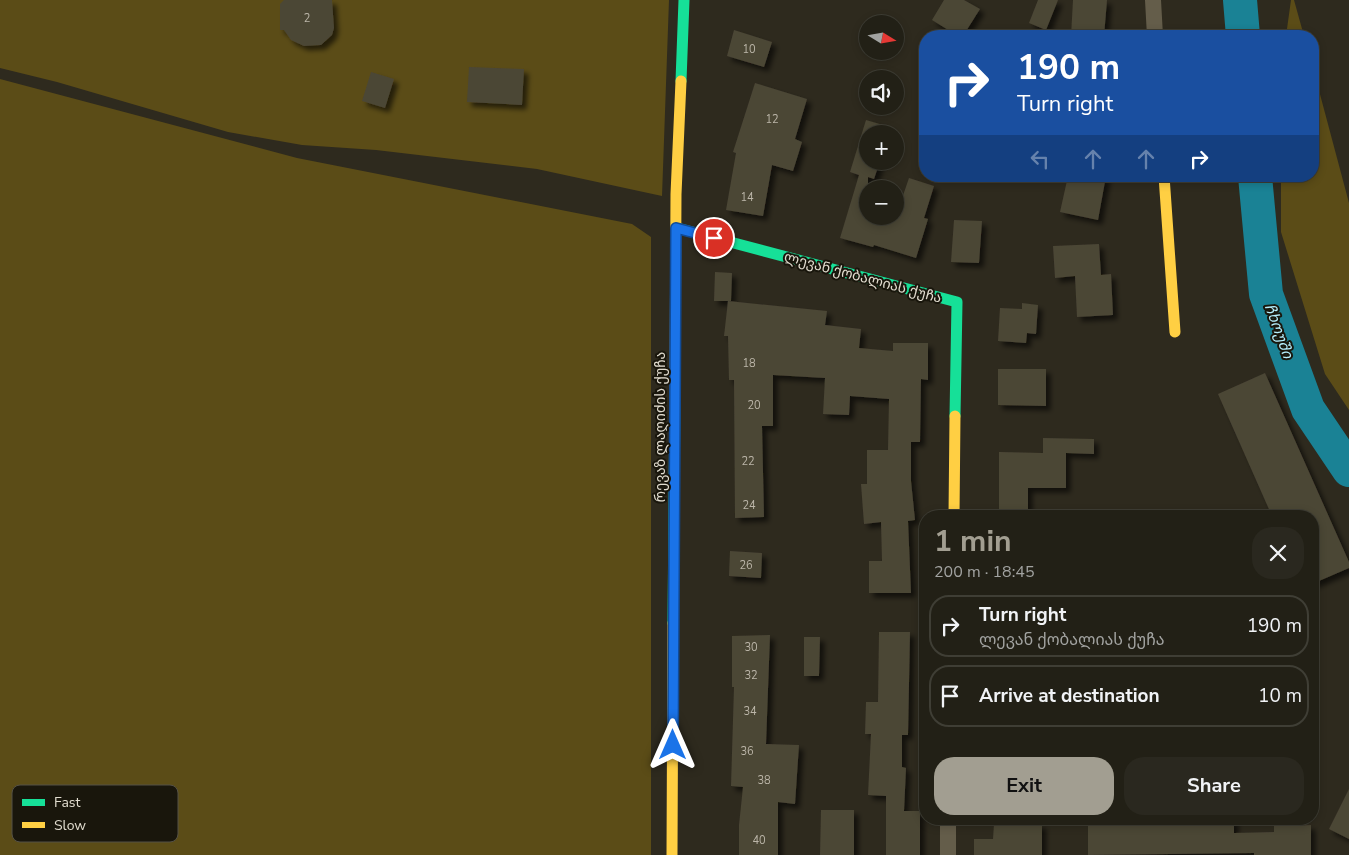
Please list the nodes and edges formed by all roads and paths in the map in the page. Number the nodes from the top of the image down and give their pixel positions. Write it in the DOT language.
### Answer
graph roads {
  1 [pos="684,0"];
  2 [pos="1152,0"];
  3 [pos="1154,30"];
  4 [pos="1164,182"];
  5 [pos="676,228"];
  6 [pos="1175,332"];
  7 [pos="954,510"];
  8 [pos="948,825"];
  9 [pos="672,855"];
  10 [pos="948,855"];
  1 -- 5 [label="street, რევაზ ლაღიძის ქუჩა"];
  2 -- 3 [label="street"];
  4 -- 6 [label="street"];
  5 -- 7 [label="street, ლევან ქობალიას ქუჩა"];
  5 -- 9 [label="street, რევაზ ლაღიძის ქუჩა"];
  8 -- 10 [label="street"];
}
